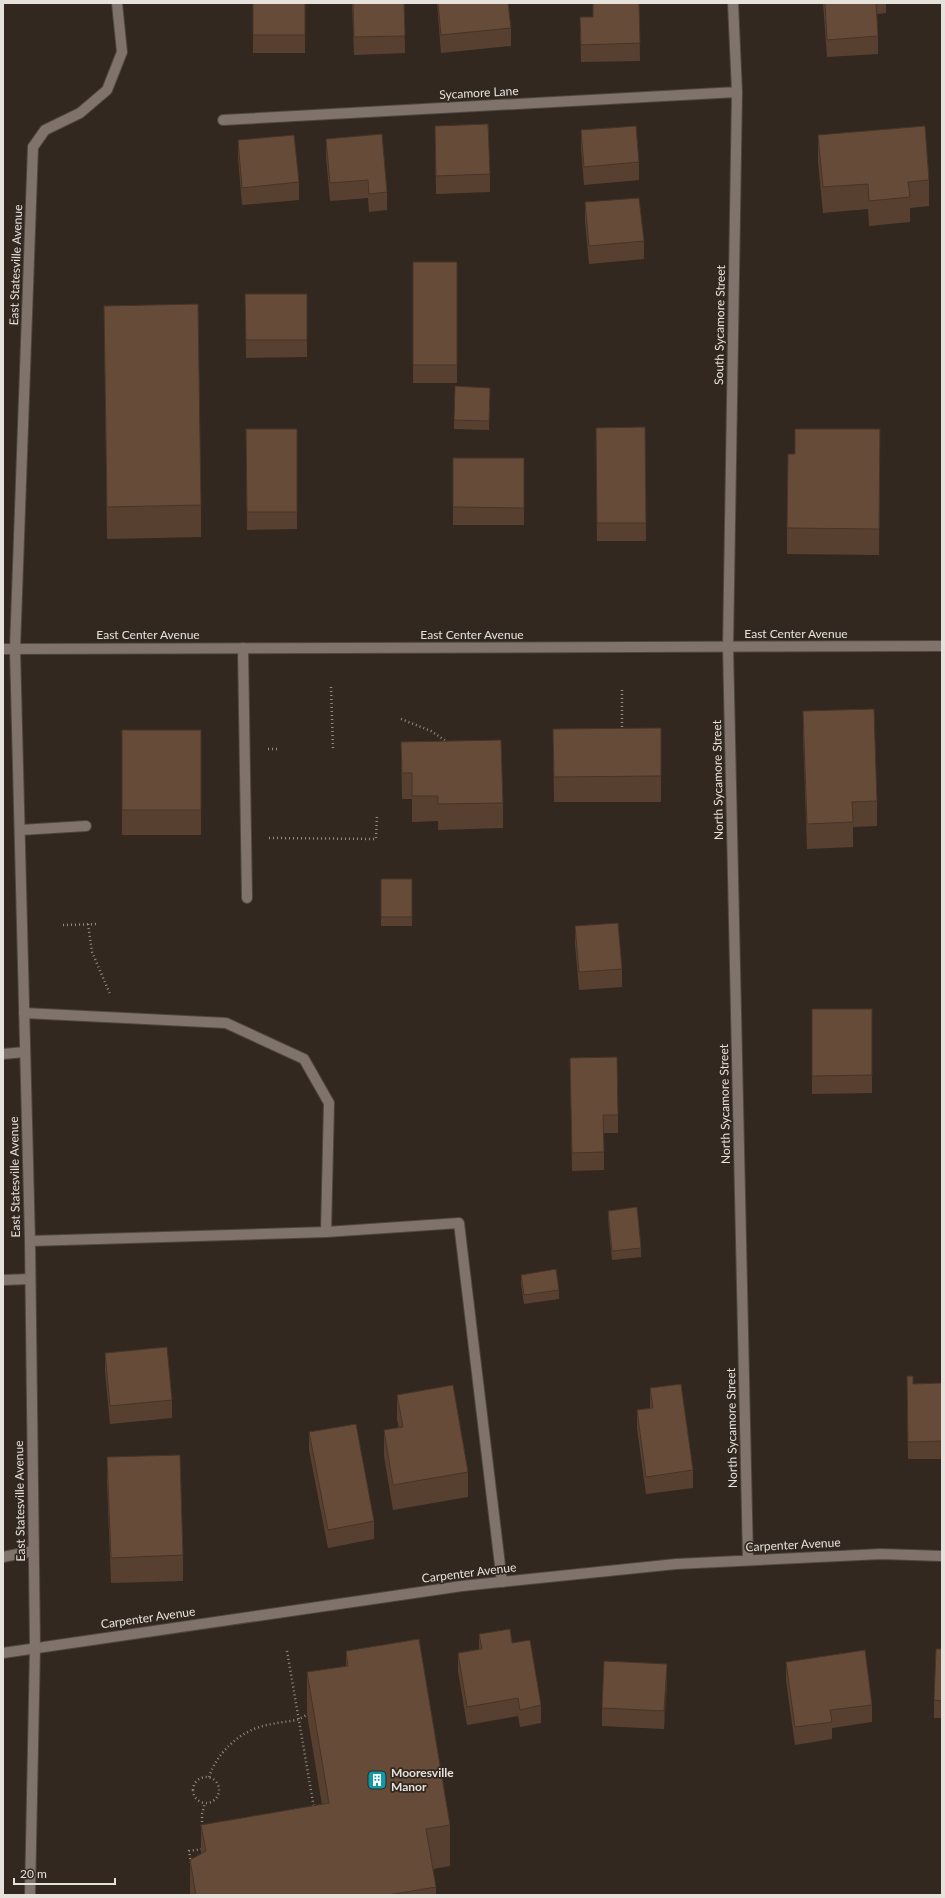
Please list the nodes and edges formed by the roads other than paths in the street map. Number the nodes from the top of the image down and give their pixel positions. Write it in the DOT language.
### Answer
graph roads {
  1 [pos="116,3"];
  2 [pos="733,3"];
  3 [pos="737,92"];
  4 [pos="223,120"];
  5 [pos="942,646"];
  6 [pos="728,647"];
  7 [pos="242,648"];
  8 [pos="3,649"];
  9 [pos="15,649"];
  10 [pos="86,826"];
  11 [pos="20,830"];
  12 [pos="247,898"];
  13 [pos="24,1013"];
  14 [pos="25,1052"];
  15 [pos="3,1054"];
  16 [pos="326,1232"];
  17 [pos="30,1241"];
  18 [pos="30,1279"];
  19 [pos="3,1280"];
  20 [pos="34,1551"];
  21 [pos="942,1556"];
  22 [pos="3,1557"];
  23 [pos="748,1560"];
  24 [pos="502,1582"];
  25 [pos="35,1647"];
  26 [pos="3,1653"];
  27 [pos="30,1895"];
  1 -- 9 [label="street, East Statesville Avenue"];
  2 -- 3 [label="street, South Sycamore Street"];
  3 -- 4 [label="street, Sycamore Lane"];
  3 -- 6 [label="street, South Sycamore Street"];
  5 -- 6 [label="street, East Center Avenue"];
  6 -- 7 [label="street, East Center Avenue"];
  6 -- 23 [label="street, North Sycamore Street"];
  7 -- 9 [label="street, East Center Avenue"];
  7 -- 12 [label="street"];
  8 -- 9 [label="street, East Center Avenue"];
  9 -- 11 [label="street, East Statesville Avenue"];
  10 -- 11 [label="street"];
  11 -- 13 [label="street, East Statesville Avenue"];
  13 -- 14 [label="street, East Statesville Avenue"];
  13 -- 16 [label="street"];
  14 -- 15 [label="street"];
  14 -- 17 [label="street, East Statesville Avenue"];
  16 -- 17 [label="street"];
  16 -- 24 [label="street"];
  17 -- 18 [label="street, East Statesville Avenue"];
  18 -- 19 [label="street"];
  18 -- 20 [label="street, East Statesville Avenue"];
  20 -- 22 [label="street"];
  20 -- 25 [label="street, East Statesville Avenue"];
  21 -- 23 [label="street, Carpenter Avenue"];
  23 -- 24 [label="street, Carpenter Avenue"];
  24 -- 25 [label="street, Carpenter Avenue"];
  25 -- 26 [label="street, Carpenter Avenue"];
  25 -- 27 [label="street, East Statesville Avenue"];
}
